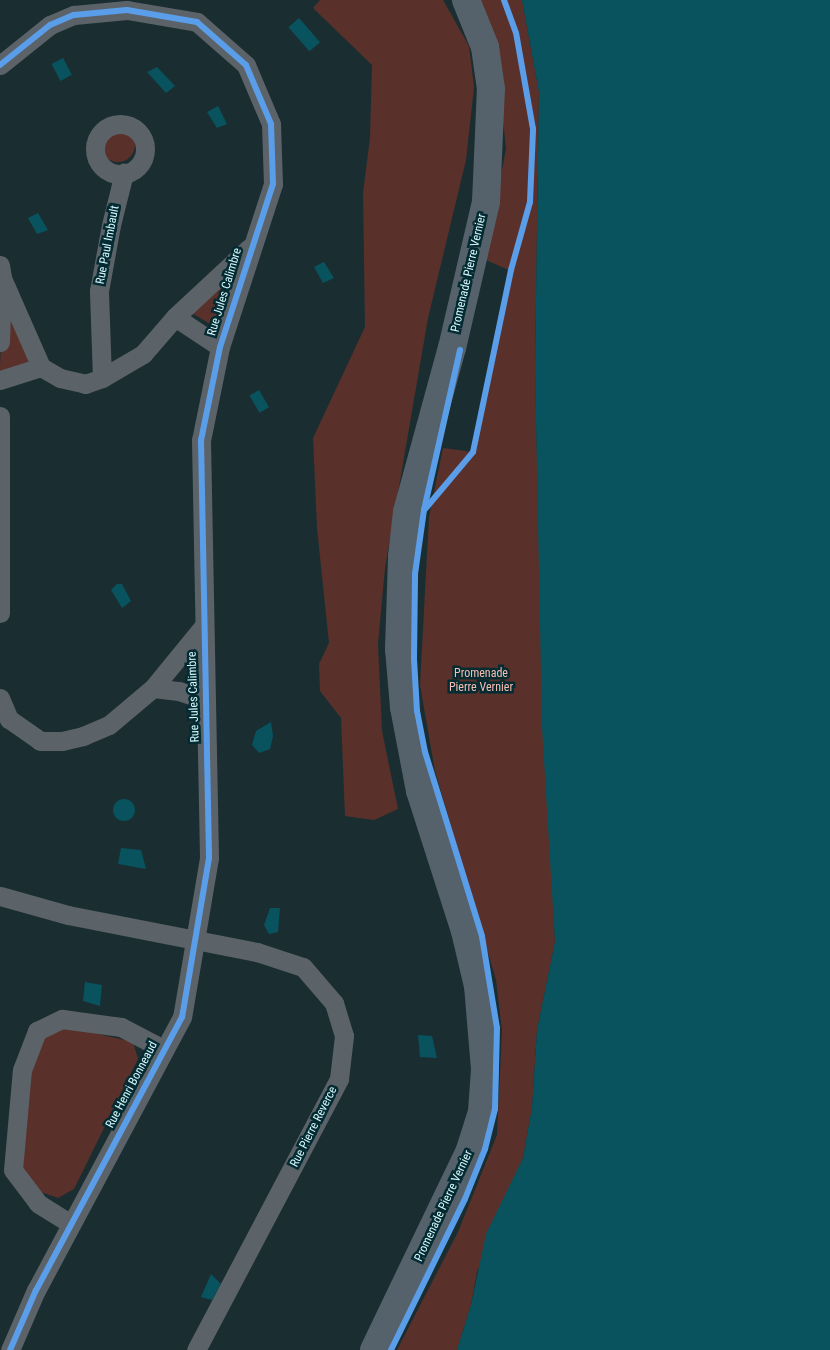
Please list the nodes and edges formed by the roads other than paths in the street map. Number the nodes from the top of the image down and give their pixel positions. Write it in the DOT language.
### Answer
graph roads {
  1 [pos="466,0"];
  2 [pos="0,65"];
  3 [pos="124,174"];
  4 [pos="250,247"];
  5 [pos="1,271"];
  6 [pos="175,317"];
  7 [pos="0,342"];
  8 [pos="220,347"];
  9 [pos="41,367"];
  10 [pos="102,378"];
  11 [pos="0,380"];
  12 [pos="0,416"];
  13 [pos="0,613"];
  14 [pos="202,627"];
  15 [pos="153,688"];
  16 [pos="0,698"];
  17 [pos="205,700"];
  18 [pos="209,812"];
  19 [pos="0,896"];
  20 [pos="196,940"];
  21 [pos="164,1050"];
  22 [pos="71,1224"];
  23 [pos="10,1350"];
  24 [pos="196,1350"];
  25 [pos="374,1350"];
  1 -- 25 [label="main road, Promenade Pierre Vernier"];
  2 -- 4 [label="street, Rue Jules Calimbre"];
  3 -- 10 [label="street, Rue Paul Imbault"];
  4 -- 6 [label="street"];
  4 -- 8 [label="street, Rue Jules Calimbre"];
  5 -- 7 [label="street"];
  5 -- 9 [label="street"];
  6 -- 8 [label="street"];
  6 -- 10 [label="street"];
  8 -- 14 [label="street, Rue Jules Calimbre"];
  9 -- 10 [label="street"];
  9 -- 11 [label="street"];
  12 -- 13 [label="street"];
  14 -- 15 [label="street"];
  14 -- 17 [label="street, Rue Jules Calimbre"];
  15 -- 16 [label="street"];
  15 -- 17 [label="street"];
  17 -- 18 [label="street, Rue Jules Calimbre"];
  18 -- 20 [label="street, Rue Henri Bonneaud"];
  19 -- 20 [label="street, Rue Pierre Reverce"];
  20 -- 21 [label="street, Rue Henri Bonneaud"];
  20 -- 24 [label="street, Rue Pierre Reverce"];
  21 -- 22 [label="street, Rue Henri Bonneaud"];
  21 -- 22 [label="street"];
  22 -- 23 [label="street, Rue Henri Bonneaud"];
}
